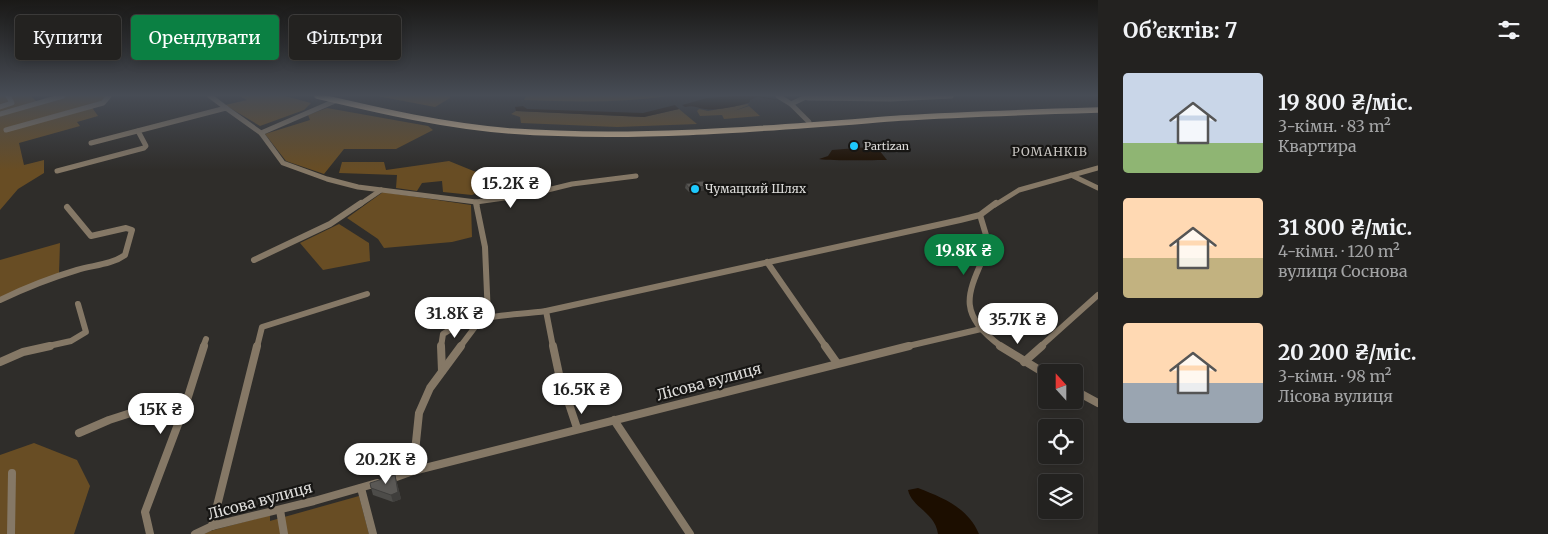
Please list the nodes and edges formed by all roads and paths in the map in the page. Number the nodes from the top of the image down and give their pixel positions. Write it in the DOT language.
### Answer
graph roads {
  1 [pos="38,121"];
  2 [pos="177,121"];
  3 [pos="244,121"];
  4 [pos="286,121"];
  5 [pos="435,121"];
  6 [pos="475,121"];
  7 [pos="825,121"];
  8 [pos="865,121"];
  9 [pos="809,122"];
  10 [pos="6,130"];
  11 [pos="138,131"];
  12 [pos="261,133"];
  13 [pos="91,142"];
  14 [pos="1098,168"];
  15 [pos="56,171"];
  16 [pos="1071,175"];
  17 [pos="636,176"];
  18 [pos="1098,188"];
  19 [pos="382,189"];
  20 [pos="476,202"];
  21 [pos="67,208"];
  22 [pos="980,215"];
  23 [pos="254,260"];
  24 [pos="767,262"];
  25 [pos="367,294"];
  26 [pos="1098,295"];
  27 [pos="0,300"];
  28 [pos="78,304"];
  29 [pos="546,311"];
  30 [pos="485,317"];
  31 [pos="981,328"];
  32 [pos="206,339"];
  33 [pos="0,362"];
  34 [pos="1024,362"];
  35 [pos="837,363"];
  36 [pos="1038,370"];
  37 [pos="442,371"];
  38 [pos="1083,395"];
  39 [pos="186,403"];
  40 [pos="1098,403"];
  41 [pos="614,420"];
  42 [pos="578,428"];
  43 [pos="79,433"];
  44 [pos="414,471"];
  45 [pos="12,473"];
  46 [pos="361,488"];
  47 [pos="280,510"];
  48 [pos="212,526"];
  49 [pos="11,534"];
  50 [pos="150,534"];
  51 [pos="195,534"];
  52 [pos="284,534"];
  53 [pos="373,534"];
  54 [pos="690,534"];
  1 -- 10 [label="street"];
  2 -- 11 [label="street"];
  3 -- 12 [label="street"];
  4 -- 12 [label="street"];
  5 -- 8 [label="main road"];
  6 -- 9 [label="main road"];
  7 -- 9 [label="main road"];
  11 -- 13 [label="street"];
  11 -- 15 [label="street"];
  12 -- 19 [label="street"];
  14 -- 16 [label="street"];
  16 -- 18 [label="street"];
  16 -- 22 [label="street"];
  17 -- 20 [label="street"];
  19 -- 20 [label="street"];
  19 -- 23 [label="street"];
  20 -- 30 [label="street"];
  21 -- 27 [label="street"];
  22 -- 24 [label="street"];
  22 -- 31 [label="street"];
  24 -- 29 [label="street"];
  24 -- 35 [label="street"];
  25 -- 48 [label="street"];
  26 -- 34 [label="street"];
  28 -- 33 [label="street"];
  29 -- 30 [label="street"];
  29 -- 42 [label="street"];
  30 -- 37 [label="street"];
  30 -- 37 [label="street"];
  31 -- 34 [label="street"];
  31 -- 35 [label="street, Лісова вулиця"];
  32 -- 39 [label="street"];
  34 -- 36 [label="street"];
  35 -- 41 [label="street, Лісова вулиця"];
  37 -- 44 [label="street"];
  38 -- 40 [label="street"];
  39 -- 43 [label="street"];
  39 -- 50 [label="street"];
  41 -- 42 [label="street, Лісова вулиця"];
  41 -- 54 [label="street"];
  42 -- 44 [label="street, Лісова вулиця"];
  44 -- 46 [label="street, Лісова вулиця"];
  45 -- 49 [label="street"];
  46 -- 47 [label="street, Лісова вулиця"];
  46 -- 53 [label="street"];
  47 -- 48 [label="street, Лісова вулиця"];
  47 -- 52 [label="street"];
  48 -- 51 [label="street, Лісова вулиця"];
}
